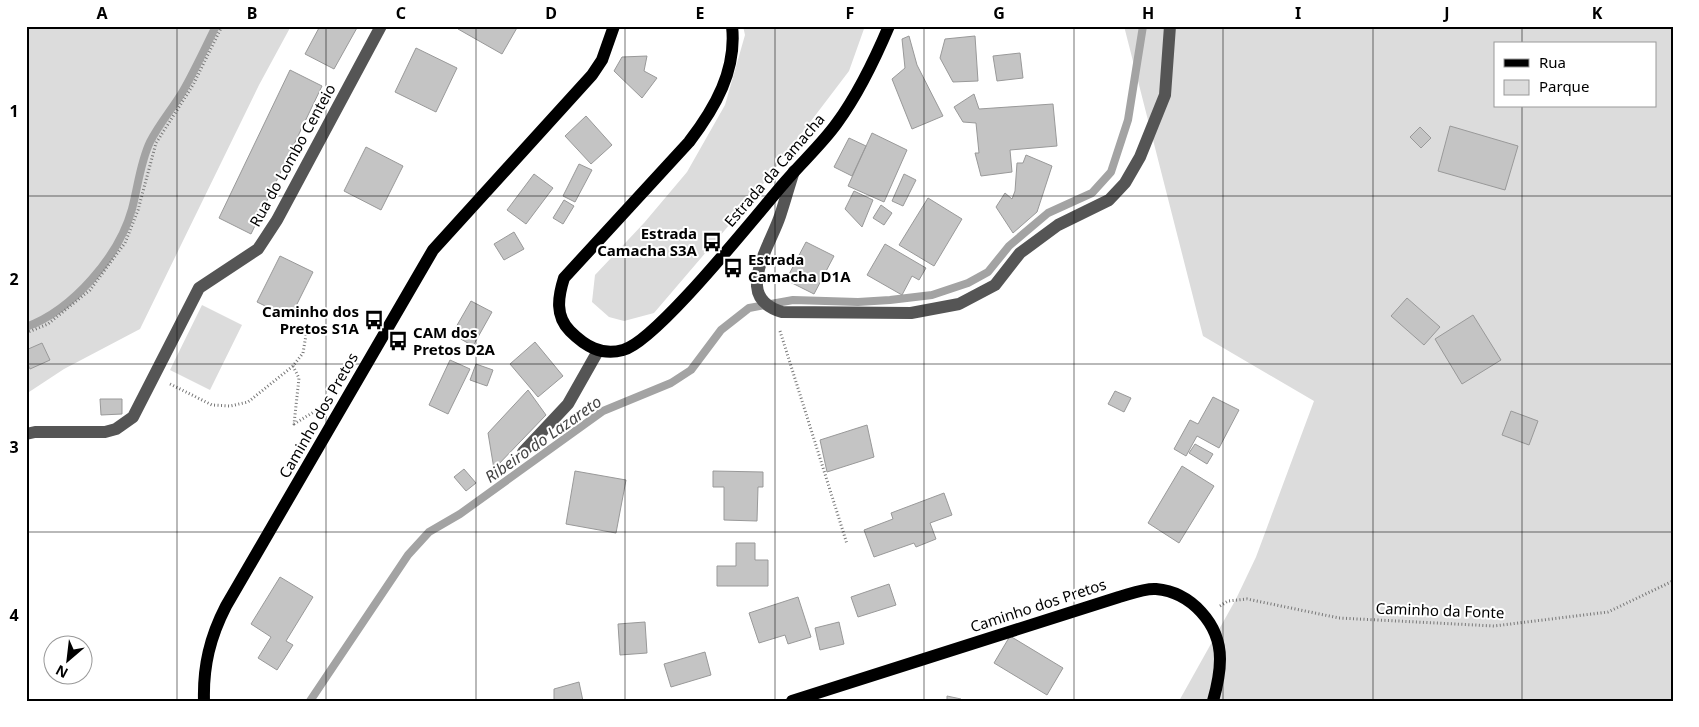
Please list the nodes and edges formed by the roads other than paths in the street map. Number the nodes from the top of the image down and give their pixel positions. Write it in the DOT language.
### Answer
graph roads {
  1 [pos="381,26"];
  2 [pos="614,26"];
  3 [pos="732,26"];
  4 [pos="889,26"];
  5 [pos="1170,26"];
  6 [pos="794,171"];
  7 [pos="598,352"];
  8 [pos="26,434"];
  9 [pos="523,452"];
  10 [pos="204,701"];
  11 [pos="792,701"];
  12 [pos="1213,701"];
  1 -- 8 [label="street, Rua do Lombo Centeio"];
  2 -- 10 [label="main road, Caminho dos Pretos"];
  3 -- 7 [label="main road"];
  4 -- 6 [label="main road, Estrada da Camacha"];
  5 -- 6 [label="street"];
  6 -- 7 [label="main road, Estrada da Camacha"];
  7 -- 9 [label="street"];
  11 -- 12 [label="main road, Caminho dos Pretos"];
}
